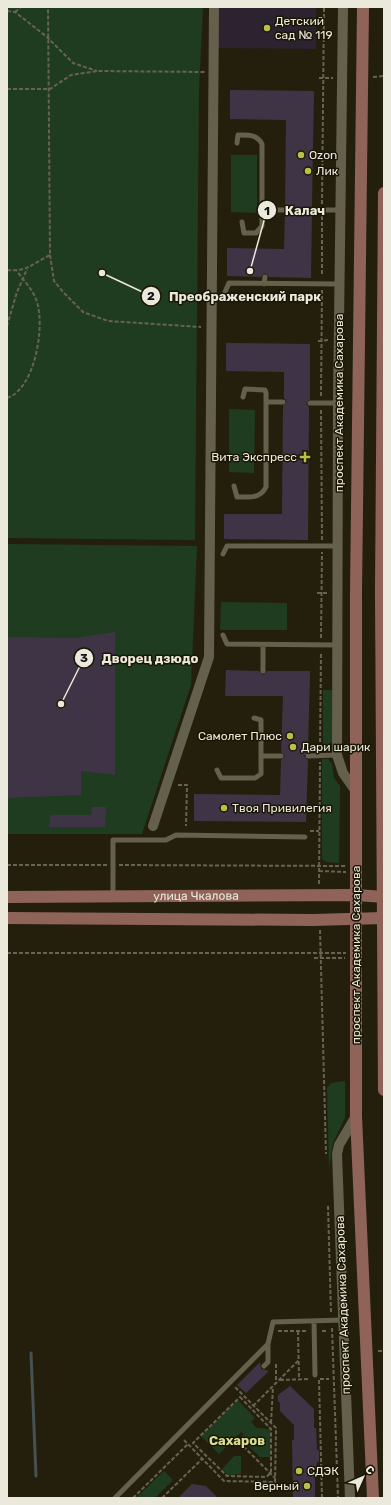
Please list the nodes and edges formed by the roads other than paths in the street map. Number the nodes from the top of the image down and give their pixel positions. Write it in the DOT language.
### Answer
graph roads {
  1 [pos="214,7"];
  2 [pos="343,7"];
  3 [pos="363,7"];
  4 [pos="237,143"];
  5 [pos="384,193"];
  6 [pos="262,210"];
  7 [pos="285,210"];
  8 [pos="312,210"];
  9 [pos="340,210"];
  10 [pos="242,222"];
  11 [pos="265,277"];
  12 [pos="264,284"];
  13 [pos="340,284"];
  14 [pos="225,292"];
  15 [pos="243,397"];
  16 [pos="266,402"];
  17 [pos="284,402"];
  18 [pos="310,403"];
  19 [pos="338,403"];
  20 [pos="234,486"];
  21 [pos="339,546"];
  22 [pos="223,554"];
  23 [pos="223,635"];
  24 [pos="263,644"];
  25 [pos="339,645"];
  26 [pos="263,670"];
  27 [pos="254,718"];
  28 [pos="261,756"];
  29 [pos="281,756"];
  30 [pos="308,756"];
  31 [pos="337,756"];
  32 [pos="383,768"];
  33 [pos="217,770"];
  34 [pos="357,793"];
  35 [pos="153,826"];
  36 [pos="305,837"];
  37 [pos="356,895"];
  38 [pos="383,896"];
  39 [pos="7,897"];
  40 [pos="113,897"];
  41 [pos="7,918"];
  42 [pos="383,918"];
  43 [pos="355,919"];
  44 [pos="384,1066"];
  45 [pos="384,1090"];
  46 [pos="356,1116"];
  47 [pos="344,1320"];
  48 [pos="314,1321"];
  49 [pos="268,1344"];
  50 [pos="264,1366"];
  51 [pos="317,1377"];
  52 [pos="115,1498"];
  53 [pos="350,1498"];
  54 [pos="373,1498"];
  1 -- 35 [label="street"];
  2 -- 9 [label="street, проспект Академика Сахарова"];
  3 -- 34 [label="main road, проспект Академика Сахарова"];
  4 -- 6 [label="lane"];
  5 -- 32 [label="main road"];
  6 -- 7 [label="lane"];
  6 -- 10 [label="lane"];
  8 -- 9 [label="lane"];
  9 -- 13 [label="street, проспект Академика Сахарова"];
  11 -- 12 [label="lane"];
  12 -- 13 [label="lane"];
  12 -- 14 [label="lane"];
  13 -- 19 [label="street, проспект Академика Сахарова"];
  15 -- 16 [label="lane"];
  16 -- 17 [label="lane"];
  16 -- 20 [label="lane"];
  18 -- 19 [label="lane"];
  19 -- 21 [label="street, проспект Академика Сахарова"];
  21 -- 22 [label="lane"];
  21 -- 25 [label="street, проспект Академика Сахарова"];
  23 -- 24 [label="lane"];
  24 -- 25 [label="lane"];
  24 -- 26 [label="lane"];
  25 -- 31 [label="street, проспект Академика Сахарова"];
  27 -- 28 [label="lane"];
  28 -- 29 [label="lane"];
  28 -- 33 [label="lane"];
  30 -- 31 [label="lane"];
  31 -- 34 [label="street, проспект Академика Сахарова"];
  32 -- 38 [label="main road"];
  34 -- 37 [label="main road, проспект Академика Сахарова"];
  36 -- 40 [label="lane"];
  37 -- 38 [label="main road, улица Чкалова"];
  37 -- 40 [label="main road, улица Чкалова"];
  37 -- 43 [label="main road, проспект Академика Сахарова"];
  38 -- 42 [label="main road"];
  39 -- 40 [label="main road, улица Чкалова"];
  41 -- 43 [label="main road, улица Чкалова"];
  42 -- 43 [label="main road, улица Чкалова"];
  42 -- 44 [label="main road"];
  43 -- 46 [label="main road, проспект Академика Сахарова"];
  44 -- 45 [label="main road"];
  46 -- 47 [label="street, проспект Академика Сахарова"];
  46 -- 54 [label="main road, проспект Академика Сахарова"];
  47 -- 48 [label="lane"];
  47 -- 53 [label="street, проспект Академика Сахарова"];
  48 -- 49 [label="lane"];
  48 -- 51 [label="lane"];
  49 -- 50 [label="lane"];
  49 -- 52 [label="lane"];
}
